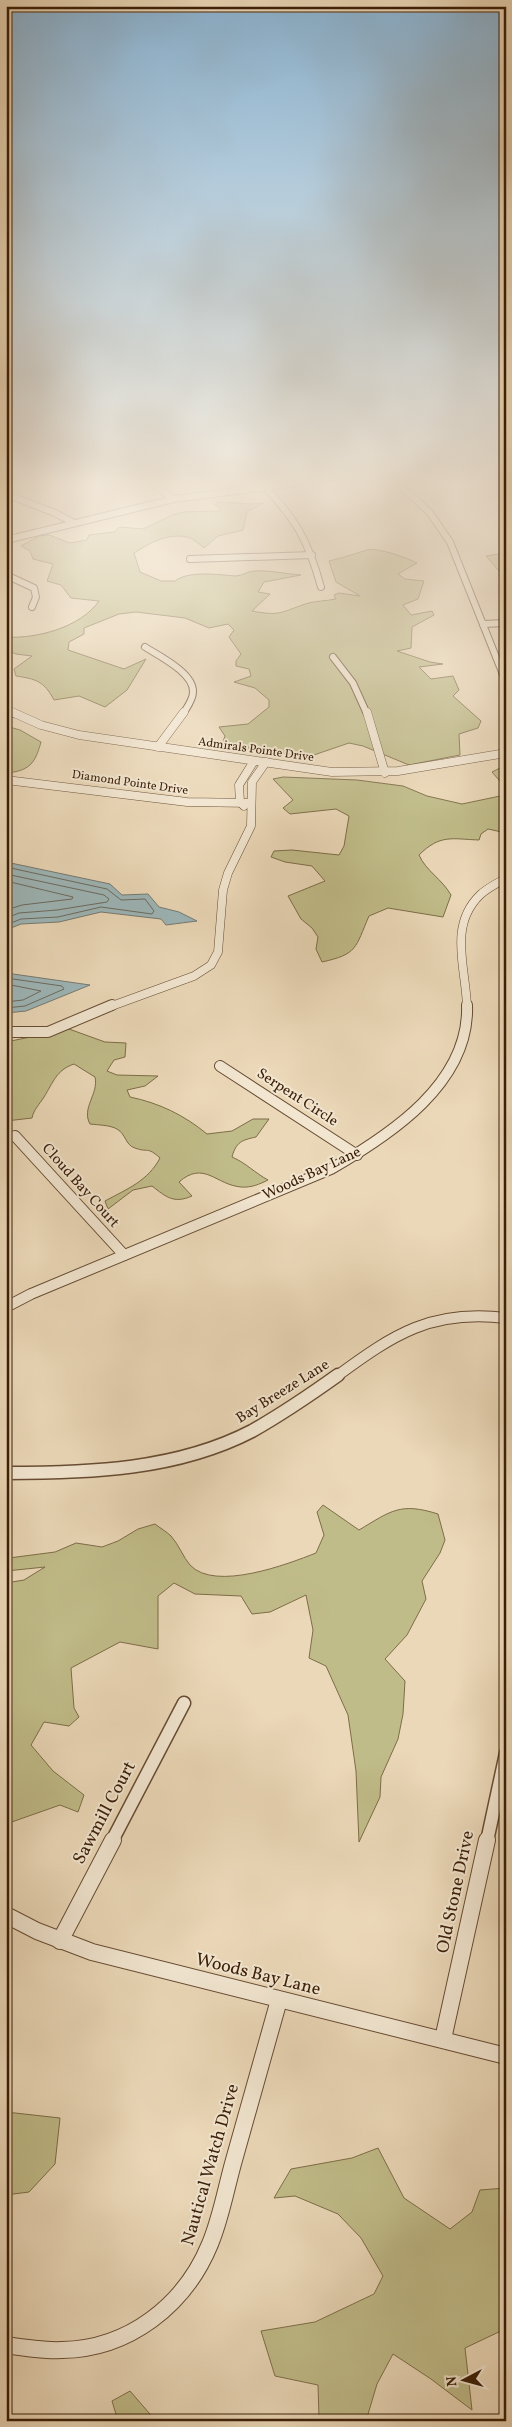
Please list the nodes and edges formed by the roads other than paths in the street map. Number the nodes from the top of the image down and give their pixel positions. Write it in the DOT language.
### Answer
graph roads {
  1 [pos="35,594"];
  2 [pos="471,594"];
  3 [pos="32,608"];
  4 [pos="506,623"];
  5 [pos="483,624"];
  6 [pos="145,647"];
  7 [pos="333,657"];
  8 [pos="506,682"];
  9 [pos="6,710"];
  10 [pos="158,747"];
  11 [pos="506,753"];
  12 [pos="254,761"];
  13 [pos="266,762"];
  14 [pos="385,773"];
  15 [pos="6,780"];
  16 [pos="240,802"];
  17 [pos="251,803"];
  18 [pos="251,814"];
  19 [pos="506,878"];
  20 [pos="6,1032"];
  21 [pos="220,1066"];
  22 [pos="15,1136"];
  23 [pos="357,1155"];
  24 [pos="124,1255"];
  25 [pos="6,1307"];
  26 [pos="506,1318"];
  27 [pos="6,1473"];
  28 [pos="184,1703"];
  29 [pos="506,1753"];
  30 [pos="6,1915"];
  31 [pos="60,1941"];
  32 [pos="279,2000"];
  33 [pos="443,2039"];
  34 [pos="506,2056"];
  35 [pos="6,2345"];
  1 -- 3 [label="street"];
  2 -- 5 [label="street"];
  4 -- 5 [label="street"];
  5 -- 8 [label="street"];
  6 -- 10 [label="street"];
  7 -- 14 [label="street"];
  9 -- 10 [label="street, Admirals Pointe Drive"];
  10 -- 12 [label="street, Admirals Pointe Drive"];
  11 -- 14 [label="street, Admirals Pointe Drive"];
  12 -- 13 [label="street, Admirals Pointe Drive"];
  12 -- 16 [label="street"];
  13 -- 14 [label="street, Admirals Pointe Drive"];
  13 -- 17 [label="street"];
  15 -- 16 [label="street, Diamond Pointe Drive"];
  16 -- 17 [label="street, Diamond Pointe Drive"];
  16 -- 18 [label="street"];
  17 -- 18 [label="street"];
  18 -- 20 [label="street"];
  19 -- 23 [label="street, Woods Bay Lane"];
  21 -- 23 [label="street, Serpent Circle"];
  22 -- 24 [label="street, Cloud Bay Court"];
  23 -- 24 [label="street, Woods Bay Lane"];
  24 -- 25 [label="street, Woods Bay Lane"];
  26 -- 27 [label="street, Bay Breeze Lane"];
  28 -- 31 [label="street, Sawmill Court"];
  29 -- 33 [label="street, Old Stone Drive"];
  30 -- 31 [label="street, Woods Bay Lane"];
  31 -- 32 [label="street, Woods Bay Lane"];
  32 -- 33 [label="street, Woods Bay Lane"];
  32 -- 35 [label="street, Nautical Watch Drive"];
  33 -- 34 [label="street, Woods Bay Lane"];
}
